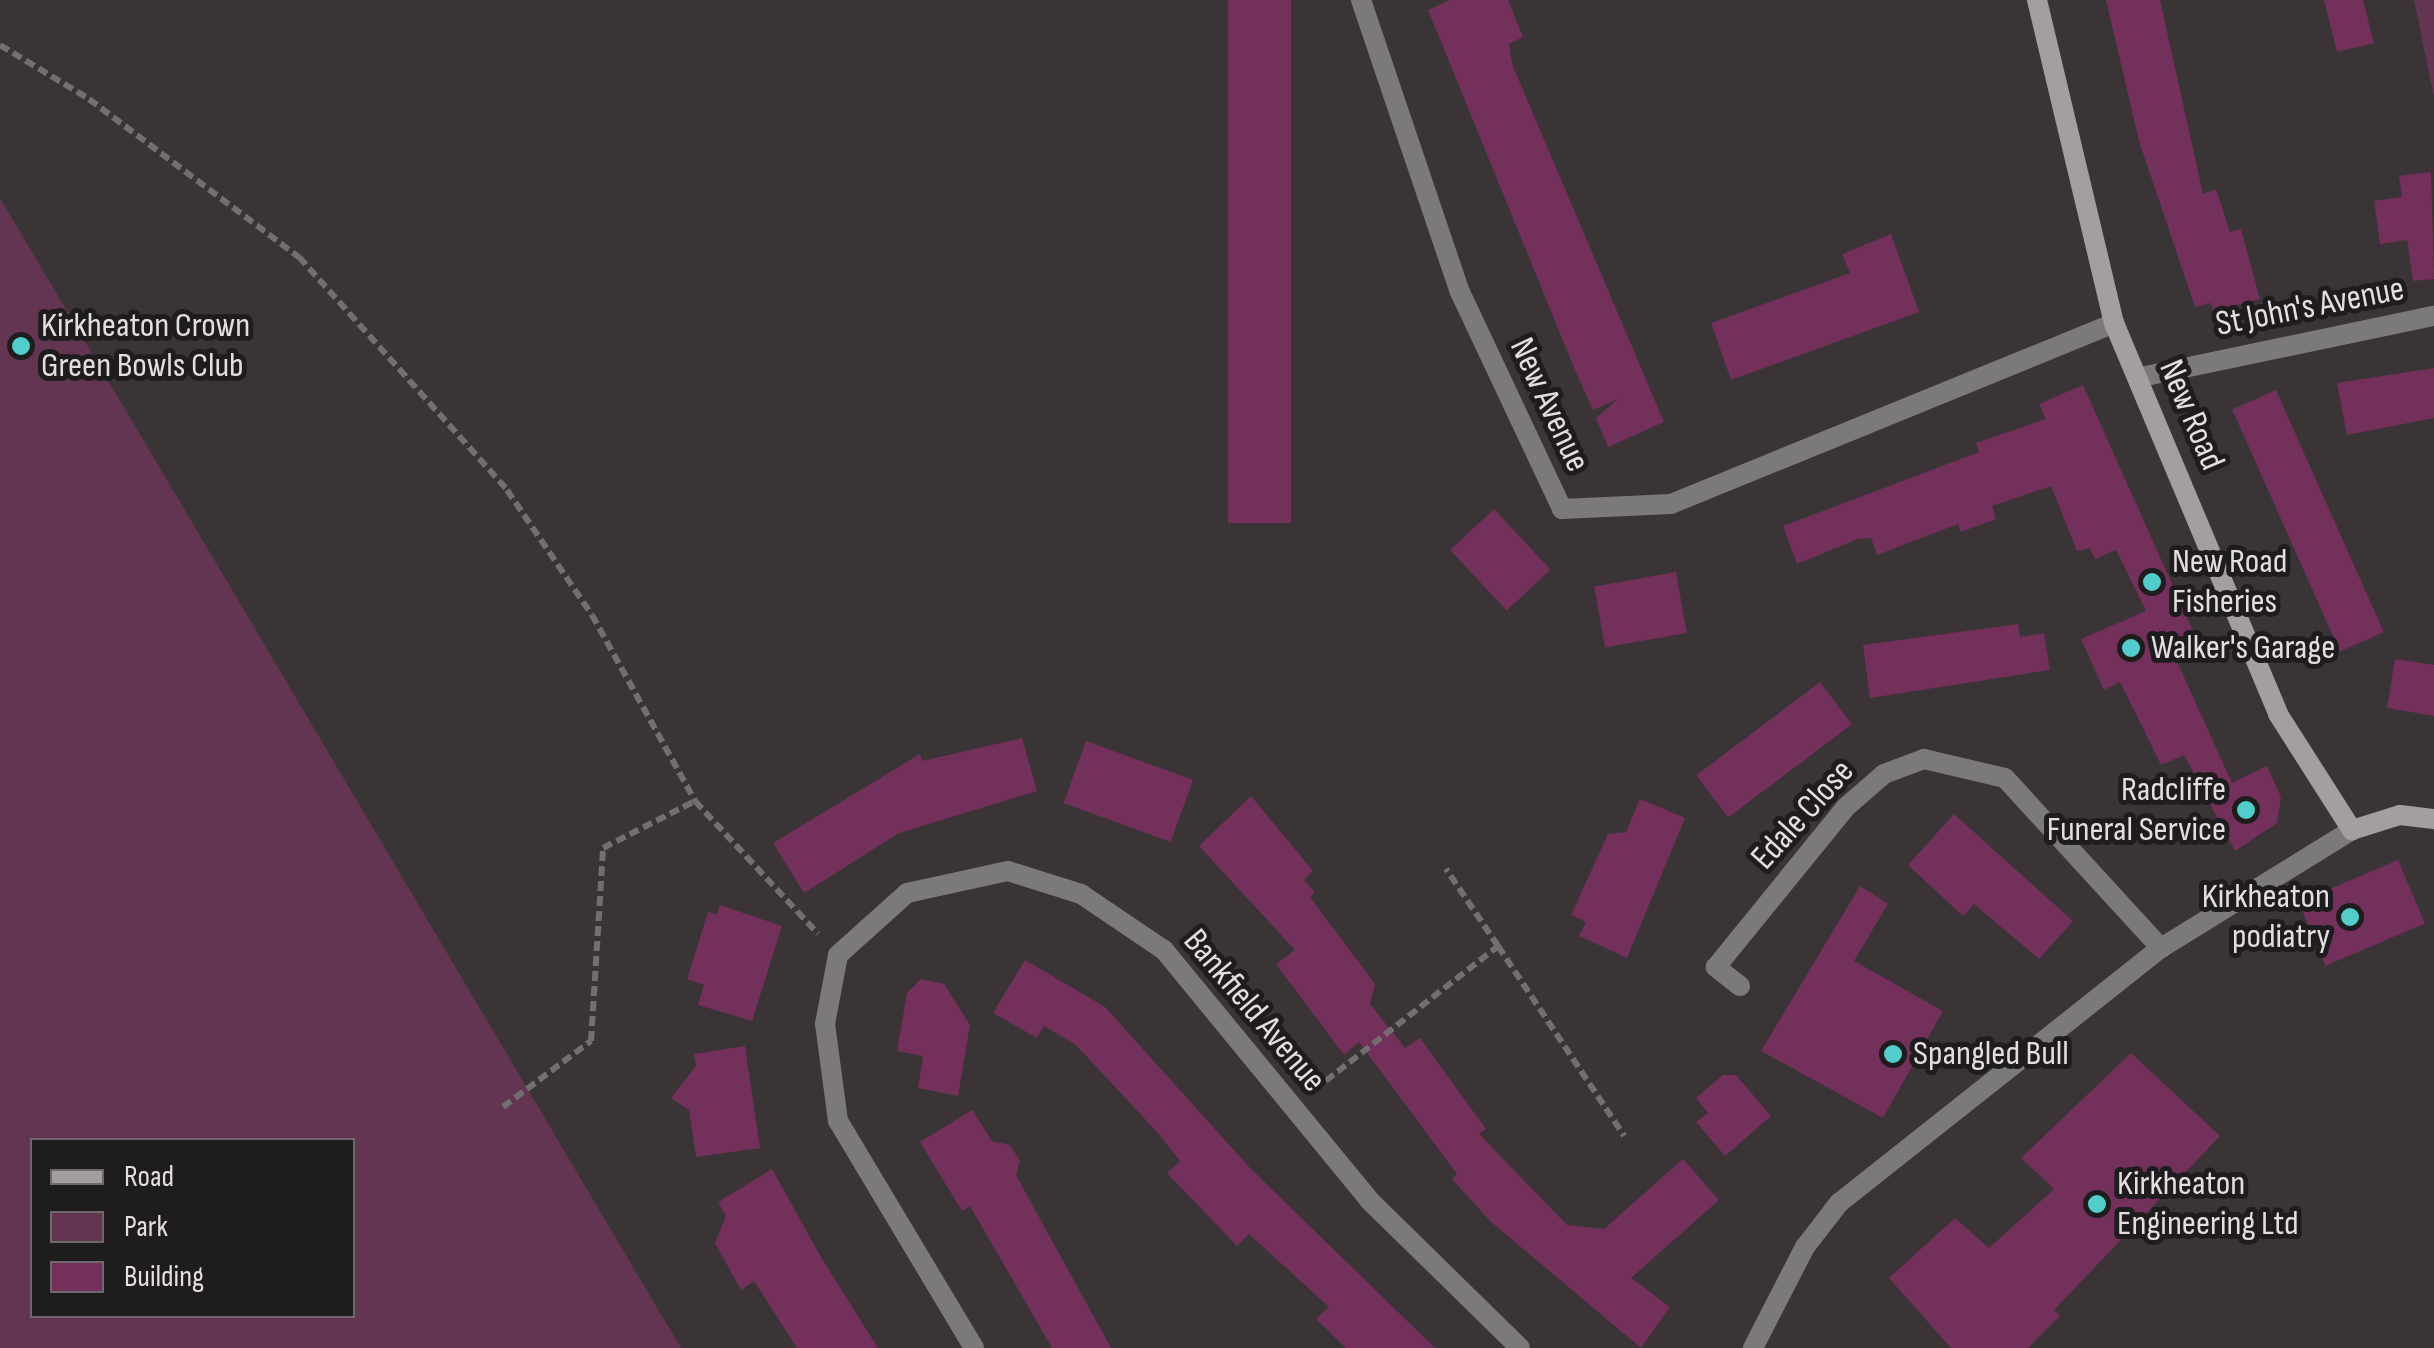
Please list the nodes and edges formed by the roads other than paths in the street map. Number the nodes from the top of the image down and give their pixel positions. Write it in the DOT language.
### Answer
graph roads {
  1 [pos="1361,0"];
  2 [pos="2037,0"];
  3 [pos="2434,316"];
  4 [pos="2114,323"];
  5 [pos="2141,377"];
  6 [pos="2434,819"];
  7 [pos="2352,830"];
  8 [pos="2161,948"];
  9 [pos="1740,986"];
  10 [pos="974,1348"];
  11 [pos="1520,1348"];
  12 [pos="1753,1348"];
  1 -- 4 [label="street, New Avenue"];
  2 -- 4 [label="street, New Road"];
  3 -- 5 [label="street, St John's Avenue"];
  4 -- 5 [label="street, New Road"];
  5 -- 7 [label="street, New Road"];
  6 -- 7 [label="street"];
  7 -- 8 [label="street"];
  8 -- 9 [label="street, Edale Close"];
  8 -- 12 [label="street"];
  10 -- 11 [label="street, Bankfield Avenue"];
}
